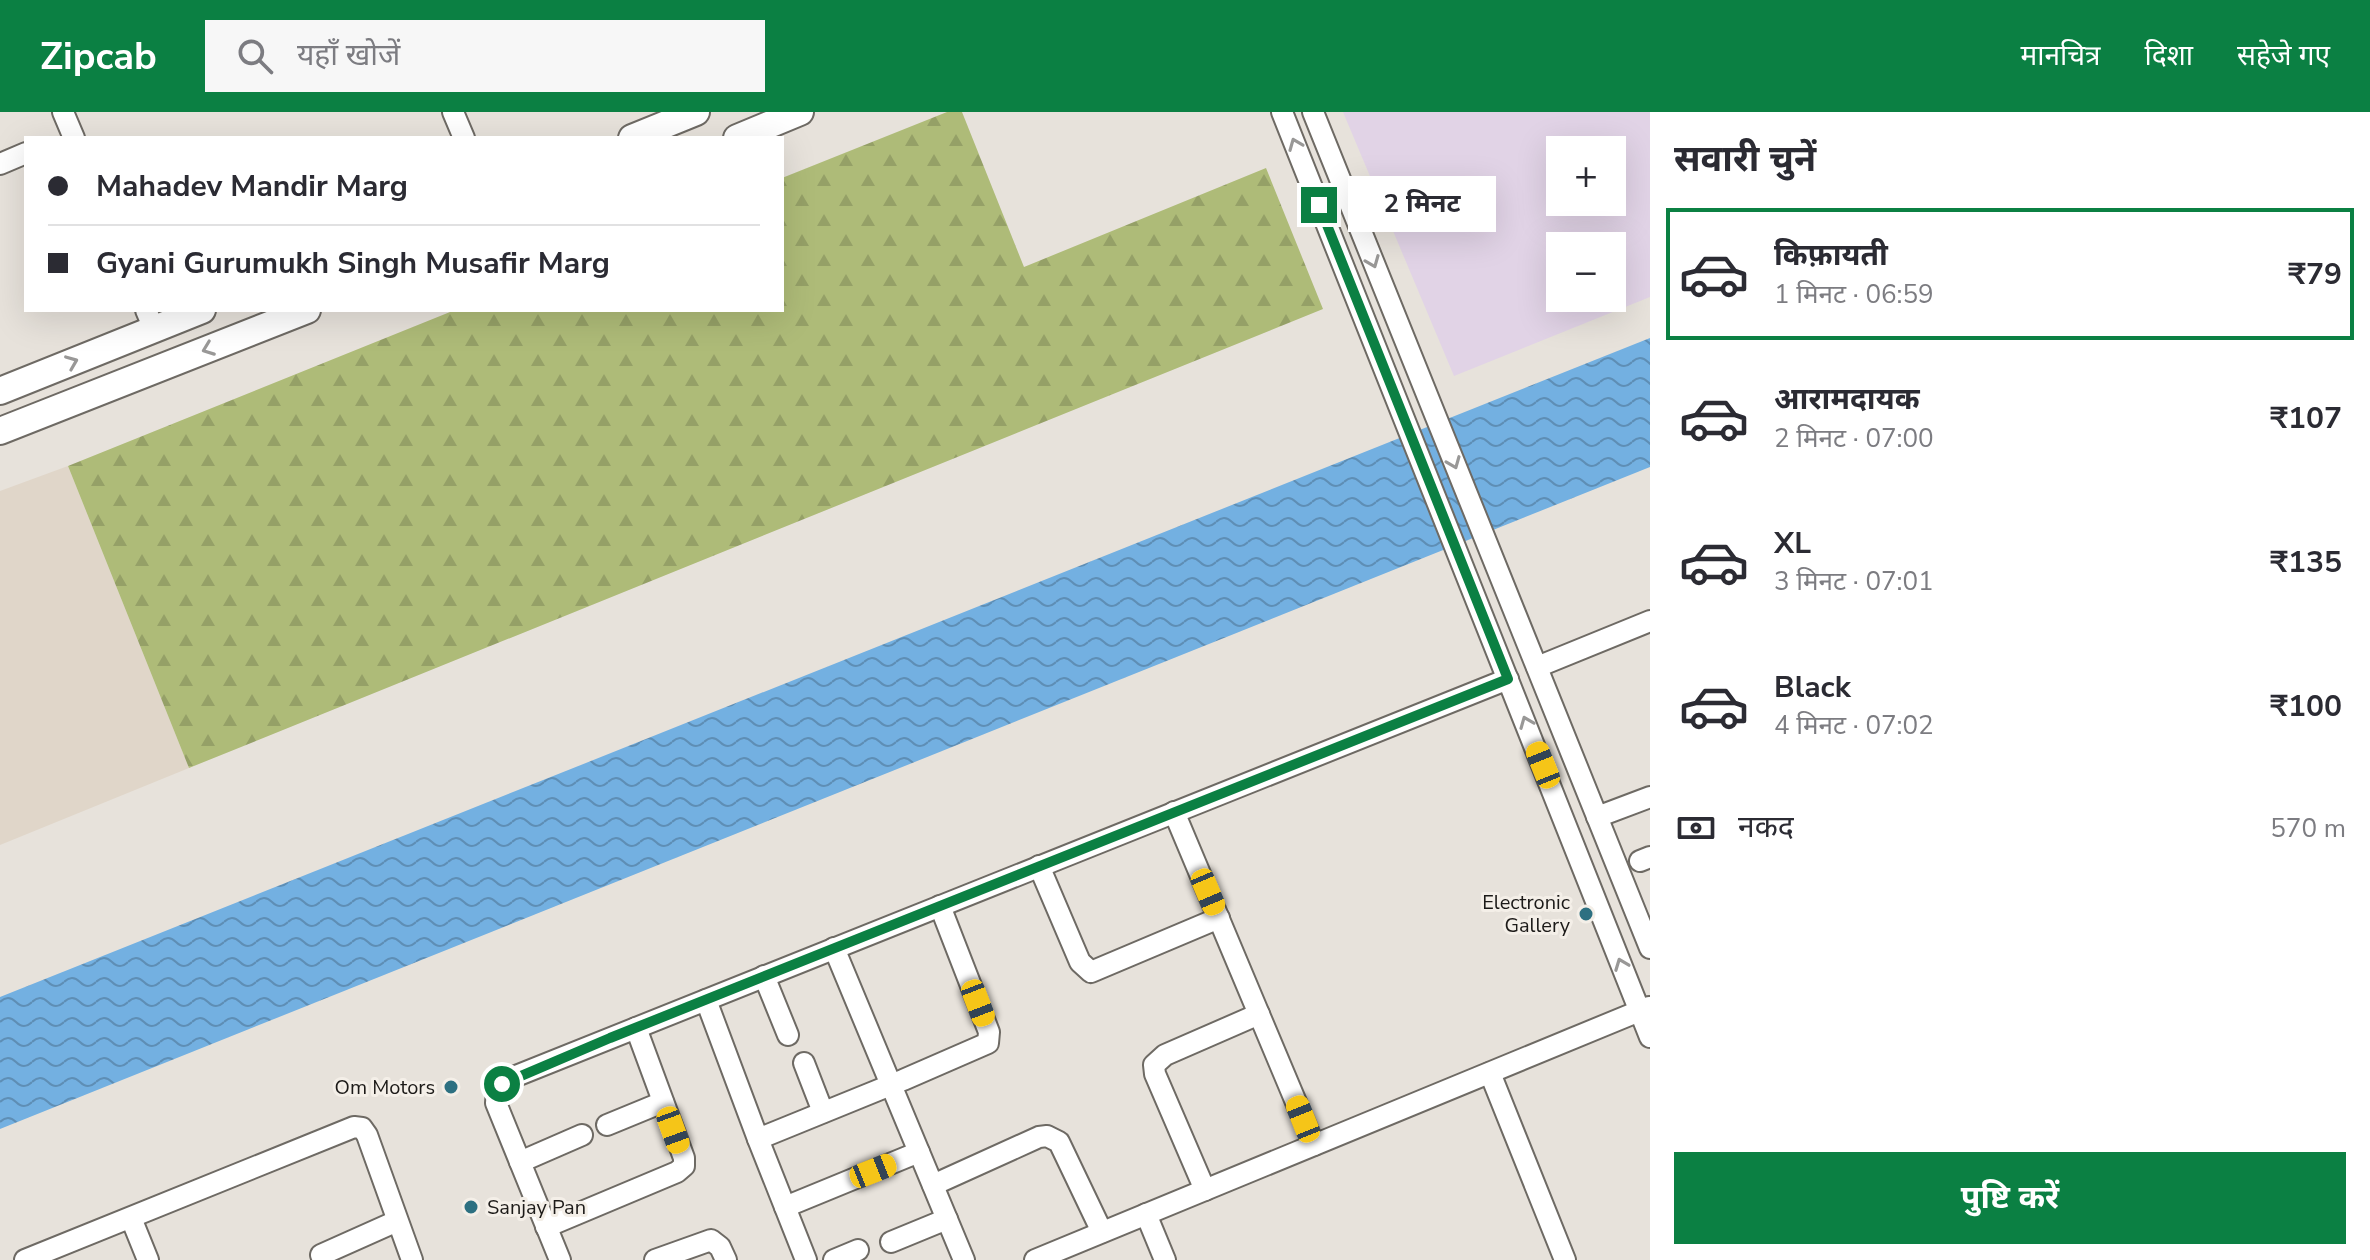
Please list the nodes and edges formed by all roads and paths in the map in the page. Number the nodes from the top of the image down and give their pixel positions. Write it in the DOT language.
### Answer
graph roads {
  1 [pos="63,112"];
  2 [pos="453,112"];
  3 [pos="696,112"];
  4 [pos="800,112"];
  5 [pos="1282,112"];
  6 [pos="1313,112"];
  7 [pos="70,136"];
  8 [pos="463,136"];
  9 [pos="637,136"];
  10 [pos="742,136"];
  11 [pos="24,154"];
  12 [pos="0,164"];
  13 [pos="192,312"];
  14 [pos="296,312"];
  15 [pos="150,320"];
  16 [pos="248,321"];
  17 [pos="0,391"];
  18 [pos="0,431"];
  19 [pos="1650,621"];
  20 [pos="1537,667"];
  21 [pos="1508,679"];
  22 [pos="1650,797"];
  23 [pos="1174,812"];
  24 [pos="1597,817"];
  25 [pos="1039,866"];
  26 [pos="940,906"];
  27 [pos="1219,918"];
  28 [pos="834,948"];
  29 [pos="1650,948"];
  30 [pos="764,976"];
  31 [pos="706,1000"];
  32 [pos="1645,1009"];
  33 [pos="1259,1014"];
  34 [pos="636,1028"];
  35 [pos="788,1035"];
  36 [pos="1650,1037"];
  37 [pos="804,1063"];
  38 [pos="1490,1073"];
  39 [pos="891,1085"];
  40 [pos="663,1102"];
  41 [pos="823,1112"];
  42 [pos="607,1125"];
  43 [pos="582,1135"];
  44 [pos="758,1139"];
  45 [pos="1314,1145"];
  46 [pos="919,1152"];
  47 [pos="520,1162"];
  48 [pos="933,1185"];
  49 [pos="1205,1190"];
  50 [pos="785,1207"];
  51 [pos="1146,1214"];
  52 [pos="131,1218"];
  53 [pos="947,1219"];
  54 [pos="397,1221"];
  55 [pos="546,1227"];
  56 [pos="1102,1232"];
  57 [pos="891,1242"];
  58 [pos="858,1250"];
  59 [pos="321,1255"];
  60 [pos="25,1260"];
  61 [pos="148,1260"];
  62 [pos="412,1260"];
  63 [pos="560,1260"];
  64 [pos="655,1260"];
  65 [pos="726,1260"];
  66 [pos="806,1260"];
  67 [pos="834,1260"];
  68 [pos="964,1260"];
  69 [pos="1035,1260"];
  70 [pos="1165,1260"];
  71 [pos="1565,1260"];
  1 -- 7 [label="street"];
  2 -- 8 [label="street"];
  3 -- 9 [label="main road"];
  4 -- 10 [label="main road"];
  21 -- 5 [label="street, one-way"];
  6 -- 20 [label="street, one-way"];
  11 -- 12 [label="street"];
  13 -- 15 [label="main road"];
  14 -- 16 [label="main road"];
  17 -- 15 [label="main road, one-way"];
  16 -- 18 [label="main road, one-way"];
  19 -- 20 [label="street"];
  20 -- 24 [label="street"];
  21 -- 23 [label="street"];
  32 -- 21 [label="street, one-way"];
  22 -- 24 [label="street"];
  23 -- 25 [label="street"];
  23 -- 27 [label="street"];
  24 -- 29 [label="street"];
  25 -- 26 [label="street"];
  25 -- 27 [label="street"];
  26 -- 28 [label="street"];
  26 -- 39 [label="street"];
  27 -- 33 [label="street"];
  28 -- 30 [label="street"];
  28 -- 39 [label="street"];
  30 -- 31 [label="street"];
  30 -- 35 [label="street"];
  31 -- 34 [label="street"];
  31 -- 44 [label="street"];
  32 -- 36 [label="street"];
  32 -- 38 [label="street"];
  33 -- 45 [label="street"];
  33 -- 49 [label="street"];
  34 -- 40 [label="street"];
  34 -- 47 [label="street"];
  37 -- 41 [label="street"];
  38 -- 45 [label="street"];
  38 -- 71 [label="street"];
  39 -- 41 [label="street"];
  39 -- 46 [label="street"];
  40 -- 42 [label="street"];
  40 -- 55 [label="street"];
  41 -- 44 [label="street"];
  43 -- 47 [label="street"];
  44 -- 50 [label="street"];
  45 -- 49 [label="street"];
  46 -- 48 [label="street"];
  46 -- 50 [label="street"];
  47 -- 55 [label="street"];
  48 -- 53 [label="street"];
  48 -- 56 [label="street"];
  49 -- 51 [label="street"];
  50 -- 66 [label="street"];
  51 -- 56 [label="street"];
  51 -- 70 [label="street"];
  52 -- 54 [label="street"];
  52 -- 60 [label="street"];
  52 -- 61 [label="street"];
  53 -- 57 [label="street"];
  53 -- 68 [label="street"];
  54 -- 59 [label="street"];
  54 -- 62 [label="street"];
  55 -- 63 [label="street"];
  56 -- 69 [label="street"];
  58 -- 67 [label="street"];
  64 -- 65 [label="street"];
}
